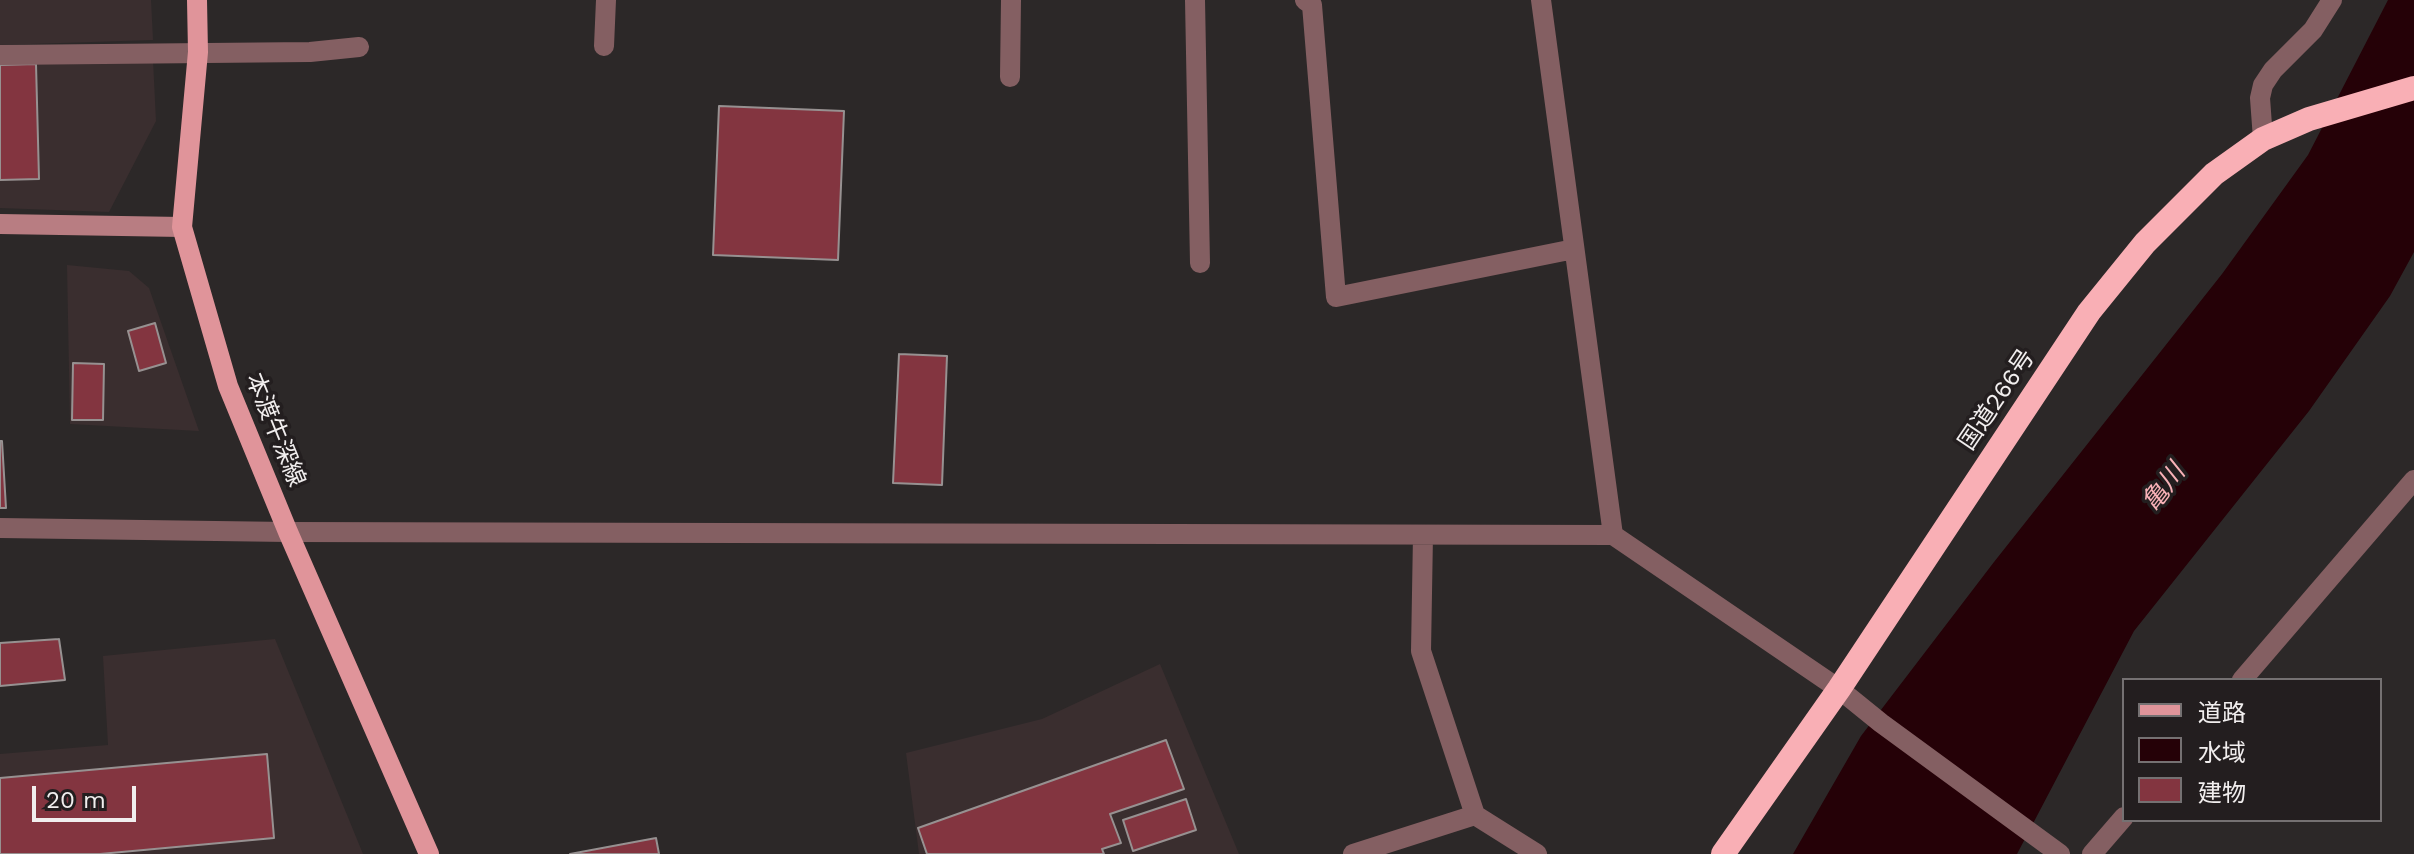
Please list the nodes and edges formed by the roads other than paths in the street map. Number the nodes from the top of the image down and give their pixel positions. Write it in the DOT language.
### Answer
graph roads {
  1 [pos="197,0"];
  2 [pos="606,0"];
  3 [pos="1011,0"];
  4 [pos="1195,0"];
  5 [pos="1305,0"];
  6 [pos="1541,0"];
  7 [pos="2332,0"];
  8 [pos="604,46"];
  9 [pos="359,47"];
  10 [pos="198,52"];
  11 [pos="0,55"];
  12 [pos="1010,77"];
  13 [pos="2414,88"];
  14 [pos="2263,139"];
  15 [pos="0,224"];
  16 [pos="182,227"];
  17 [pos="1574,249"];
  18 [pos="1200,263"];
  19 [pos="2414,480"];
  20 [pos="0,528"];
  21 [pos="288,532"];
  22 [pos="1423,535"];
  23 [pos="1613,535"];
  24 [pos="2244,678"];
  25 [pos="1839,689"];
  26 [pos="1475,815"];
  27 [pos="2122,819"];
  28 [pos="429,854"];
  29 [pos="1353,854"];
  30 [pos="1537,854"];
  31 [pos="1723,854"];
  32 [pos="2059,854"];
  33 [pos="2092,854"];
  1 -- 10 [label="main road, 本渡牛深線"];
  2 -- 8 [label="street"];
  3 -- 12 [label="street"];
  4 -- 18 [label="street"];
  5 -- 17 [label="street"];
  6 -- 17 [label="street"];
  7 -- 14 [label="street"];
  9 -- 10 [label="street"];
  10 -- 11 [label="street"];
  10 -- 16 [label="main road, 本渡牛深線"];
  13 -- 14 [label="highway, 国道266号"];
  14 -- 25 [label="highway, 国道266号"];
  15 -- 16 [label="street"];
  16 -- 21 [label="main road, 本渡牛深線"];
  17 -- 23 [label="street"];
  19 -- 24 [label="street"];
  20 -- 21 [label="street"];
  21 -- 22 [label="street"];
  21 -- 28 [label="main road, 本渡牛深線"];
  22 -- 23 [label="street"];
  22 -- 26 [label="street"];
  23 -- 25 [label="street"];
  25 -- 31 [label="highway, 国道266号"];
  25 -- 32 [label="street"];
  26 -- 29 [label="street"];
  26 -- 30 [label="street"];
  27 -- 33 [label="street"];
}
